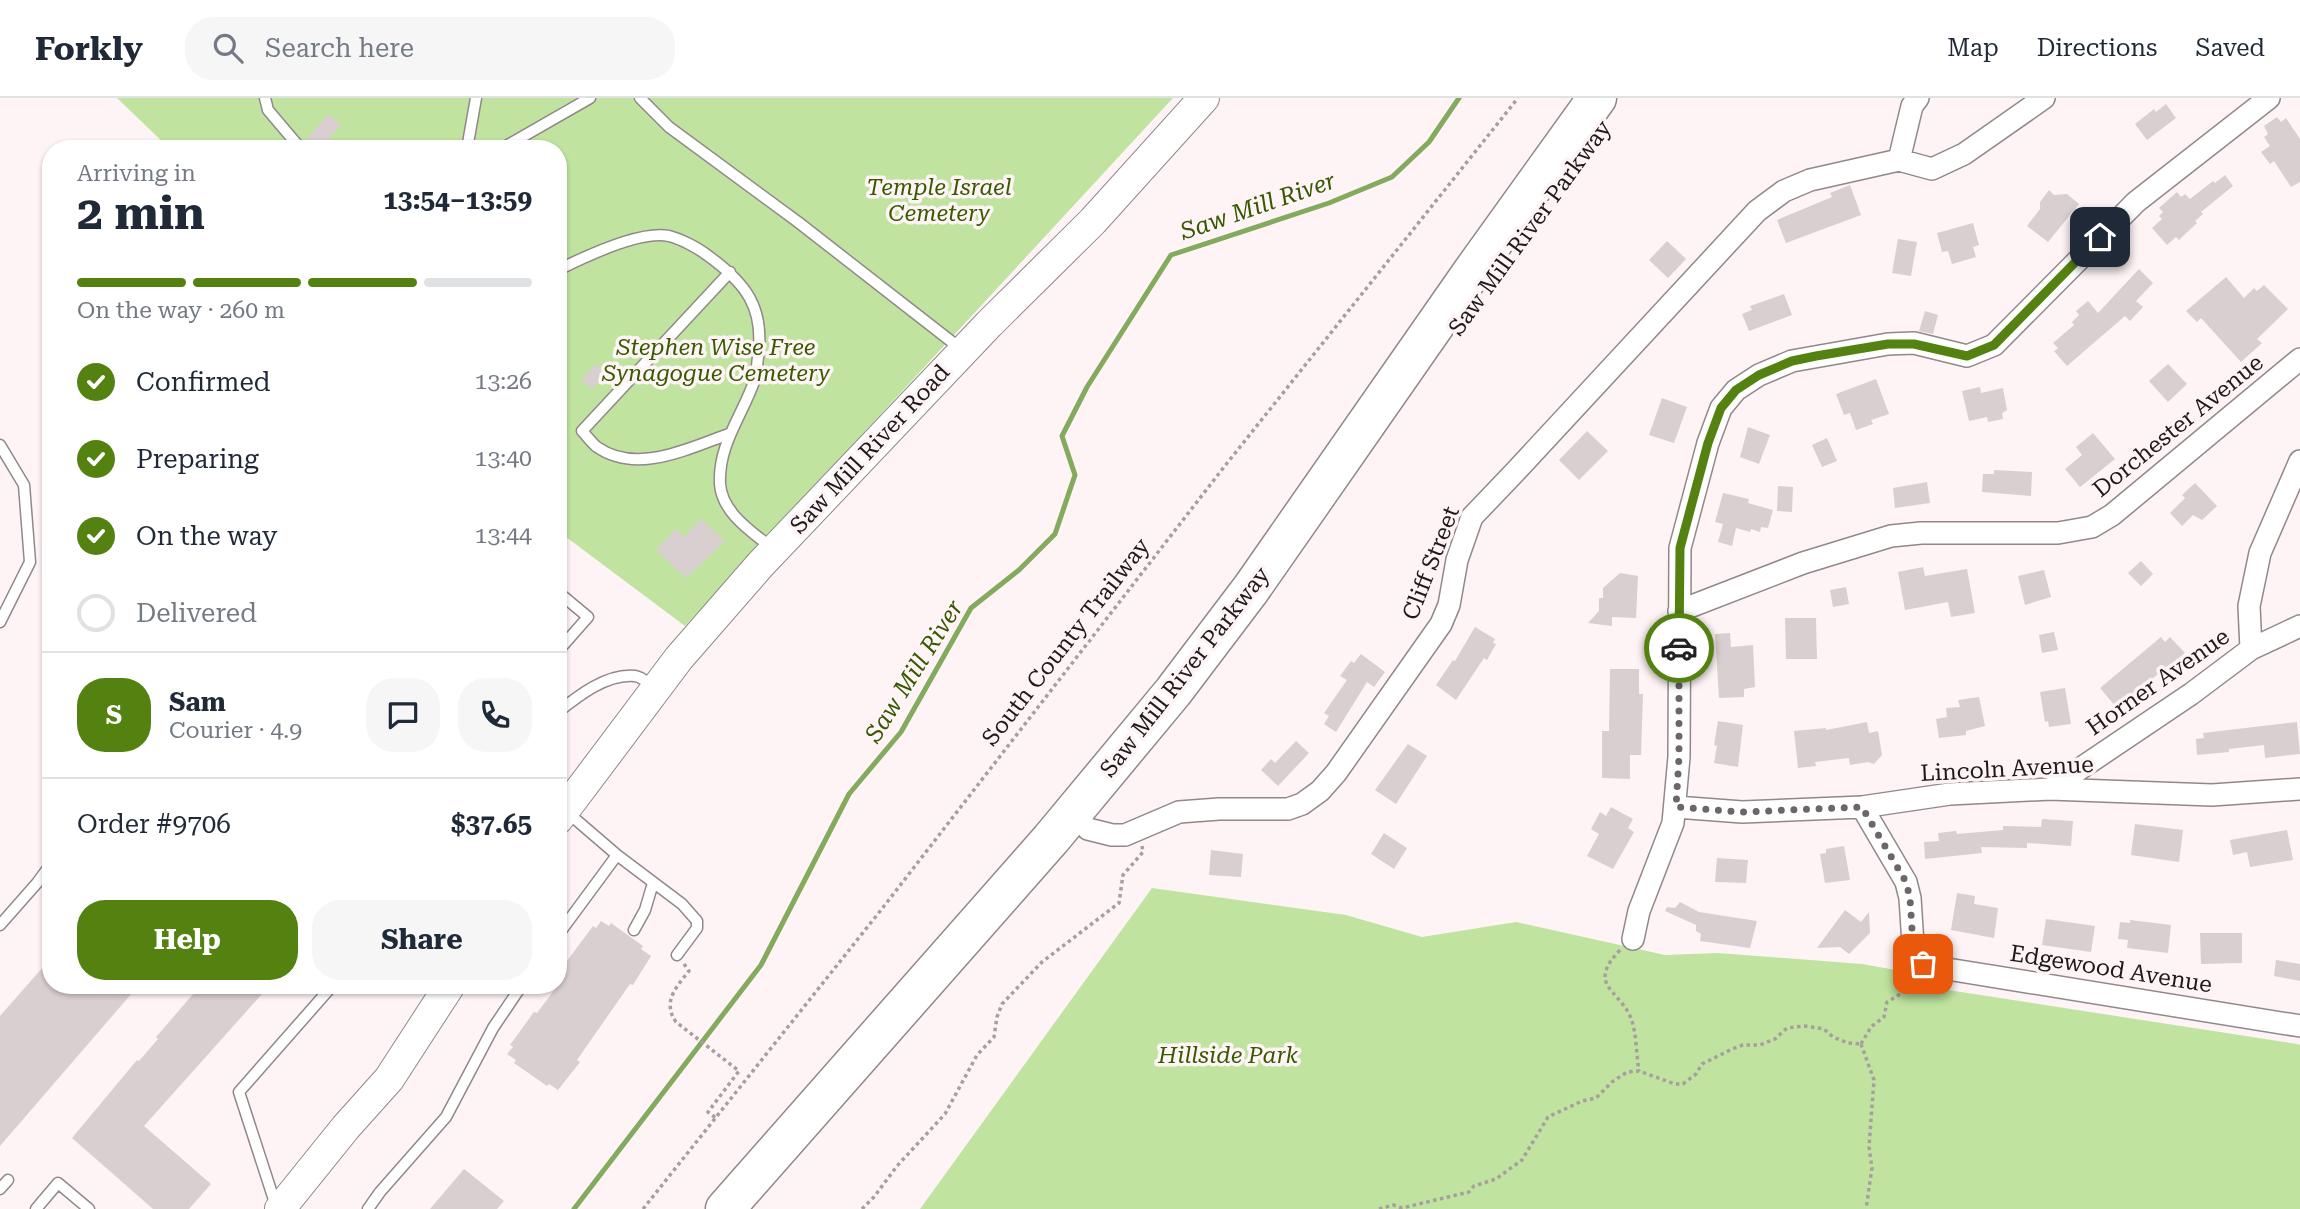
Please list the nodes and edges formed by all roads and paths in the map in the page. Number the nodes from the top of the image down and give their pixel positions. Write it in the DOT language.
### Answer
graph roads {
  1 [pos="265,98"];
  2 [pos="476,98"];
  3 [pos="590,98"];
  4 [pos="640,98"];
  5 [pos="1204,98"];
  6 [pos="1518,98"];
  7 [pos="1597,98"];
  8 [pos="1623,98"];
  9 [pos="1918,98"];
  10 [pos="2044,98"];
  11 [pos="2269,98"];
  12 [pos="293,140"];
  13 [pos="469,140"];
  14 [pos="517,140"];
  15 [pos="1899,160"];
  16 [pos="567,265"];
  17 [pos="730,272"];
  18 [pos="963,351"];
  19 [pos="2300,359"];
  20 [pos="729,434"];
  21 [pos="0,445"];
  22 [pos="2300,461"];
  23 [pos="775,550"];
  24 [pos="567,600"];
  25 [pos="1679,611"];
  26 [pos="0,622"];
  27 [pos="2300,625"];
  28 [pos="567,641"];
  29 [pos="2251,649"];
  30 [pos="656,688"];
  31 [pos="567,706"];
  32 [pos="2050,789"];
  33 [pos="2300,789"];
  34 [pos="567,807"];
  35 [pos="1676,807"];
  36 [pos="1862,807"];
  37 [pos="567,819"];
  38 [pos="1088,829"];
  39 [pos="1141,830"];
  40 [pos="617,855"];
  41 [pos="42,876"];
  42 [pos="653,883"];
  43 [pos="567,923"];
  44 [pos="0,925"];
  45 [pos="634,930"];
  46 [pos="1633,939"];
  47 [pos="677,955"];
  48 [pos="1919,962"];
  49 [pos="325,994"];
  50 [pos="444,994"];
  51 [pos="516,994"];
  52 [pos="2300,1026"];
  53 [pos="1861,1044"];
  54 [pos="1639,1071"];
  55 [pos="716,1118"];
  56 [pos="8,1180"];
  57 [pos="0,1189"];
  58 [pos="36,1209"];
  59 [pos="89,1209"];
  60 [pos="278,1209"];
  61 [pos="368,1209"];
  62 [pos="643,1209"];
  63 [pos="725,1209"];
  64 [pos="753,1209"];
  65 [pos="862,1209"];
  66 [pos="1379,1209"];
  67 [pos="1866,1209"];
  1 -- 12 [label="lane"];
  2 -- 13 [label="lane"];
  3 -- 14 [label="lane"];
  4 -- 18 [label="lane"];
  5 -- 18 [label="main road, Saw Mill River Road"];
  6 -- 55 [label="path, South County Trailway"];
  7 -- 63 [label="highway, Saw Mill River Parkway"];
  8 -- 38 [label="highway, Saw Mill River Parkway"];
  9 -- 15 [label="street"];
  10 -- 15 [label="street"];
  11 -- 25 [label="street"];
  15 -- 39 [label="street, Cliff Street"];
  16 -- 17 [label="lane"];
  17 -- 20 [label="lane"];
  17 -- 20 [label="lane"];
  18 -- 23 [label="main road, Saw Mill River Road"];
  19 -- 25 [label="street, Dorchester Avenue"];
  20 -- 23 [label="lane"];
  21 -- 26 [label="lane"];
  22 -- 29 [label="street"];
  23 -- 30 [label="main road, Saw Mill River Road"];
  24 -- 28 [label="lane"];
  25 -- 35 [label="street"];
  27 -- 29 [label="street, Horner Avenue"];
  29 -- 32 [label="street, Horner Avenue"];
  30 -- 31 [label="lane"];
  30 -- 34 [label="main road, Saw Mill River Road"];
  32 -- 33 [label="street, Lincoln Avenue"];
  32 -- 36 [label="street, Lincoln Avenue"];
  35 -- 36 [label="street, Lincoln Avenue"];
  35 -- 46 [label="street"];
  36 -- 48 [label="street"];
  37 -- 40 [label="lane"];
  38 -- 39 [label="street, Cliff Street"];
  38 -- 64 [label="highway, Saw Mill River Parkway"];
  39 -- 65 [label="path"];
  40 -- 42 [label="lane"];
  40 -- 43 [label="lane"];
  41 -- 44 [label="lane"];
  42 -- 45 [label="lane"];
  42 -- 47 [label="lane"];
  46 -- 54 [label="path"];
  47 -- 55 [label="path"];
  48 -- 52 [label="street, Edgewood Avenue"];
  48 -- 53 [label="path"];
  49 -- 60 [label="lane"];
  50 -- 60 [label="main road"];
  51 -- 61 [label="lane"];
  53 -- 54 [label="path"];
  53 -- 67 [label="path"];
  54 -- 66 [label="path"];
  55 -- 62 [label="path, South County Trailway"];
  56 -- 57 [label="lane"];
  58 -- 59 [label="lane"];
}
